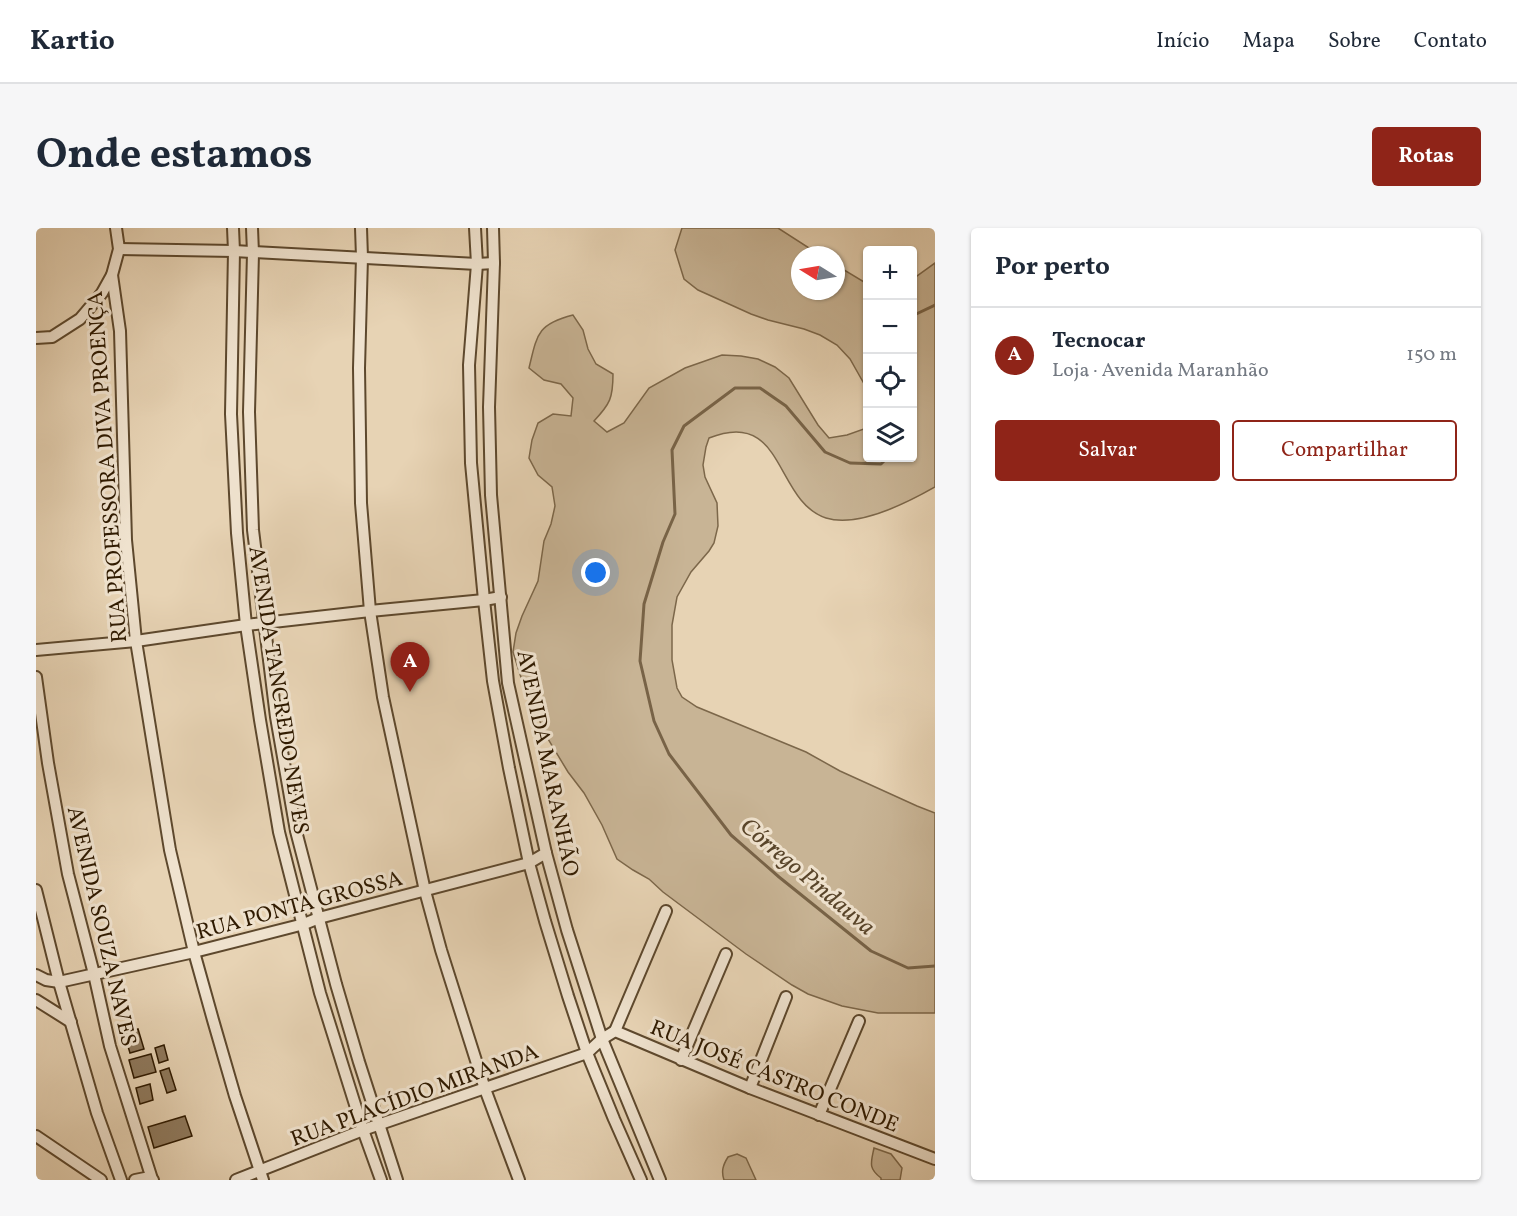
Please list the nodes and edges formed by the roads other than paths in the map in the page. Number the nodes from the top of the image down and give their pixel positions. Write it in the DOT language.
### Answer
graph roads {
  1 [pos="116,228"];
  2 [pos="233,228"];
  3 [pos="252,228"];
  4 [pos="361,228"];
  5 [pos="475,228"];
  6 [pos="493,228"];
  7 [pos="119,249"];
  8 [pos="234,251"];
  9 [pos="253,253"];
  10 [pos="362,257"];
  11 [pos="494,263"];
  12 [pos="477,264"];
  13 [pos="112,275"];
  14 [pos="36,338"];
  15 [pos="501,597"];
  16 [pos="484,600"];
  17 [pos="370,610"];
  18 [pos="264,623"];
  19 [pos="246,625"];
  20 [pos="136,641"];
  21 [pos="36,650"];
  22 [pos="36,677"];
  23 [pos="546,853"];
  24 [pos="529,863"];
  25 [pos="36,890"];
  26 [pos="425,891"];
  27 [pos="666,911"];
  28 [pos="319,918"];
  29 [pos="304,924"];
  30 [pos="194,952"];
  31 [pos="726,954"];
  32 [pos="94,974"];
  33 [pos="36,975"];
  34 [pos="58,982"];
  35 [pos="786,998"];
  36 [pos="36,1000"];
  37 [pos="860,1021"];
  38 [pos="71,1022"];
  39 [pos="615,1031"];
  40 [pos="602,1039"];
  41 [pos="587,1053"];
  42 [pos="681,1060"];
  43 [pos="750,1088"];
  44 [pos="485,1089"];
  45 [pos="819,1115"];
  46 [pos="379,1125"];
  47 [pos="363,1130"];
  48 [pos="36,1136"];
  49 [pos="935,1159"];
  50 [pos="261,1175"];
  51 [pos="101,1180"];
  52 [pos="122,1180"];
  53 [pos="135,1180"];
  54 [pos="153,1180"];
  55 [pos="236,1180"];
  56 [pos="381,1180"];
  57 [pos="397,1180"];
  58 [pos="519,1180"];
  59 [pos="641,1180"];
  60 [pos="660,1180"];
  1 -- 7 [label="street"];
  2 -- 8 [label="street, AVENIDA TANCREDO NEVES"];
  3 -- 9 [label="street, AVENIDA TANCREDO NEVES"];
  4 -- 10 [label="street"];
  5 -- 12 [label="street, AVENIDA MARANHÃO"];
  6 -- 11 [label="street, AVENIDA MARANHÃO"];
  7 -- 8 [label="street"];
  7 -- 13 [label="street"];
  8 -- 9 [label="street"];
  8 -- 19 [label="street, AVENIDA TANCREDO NEVES"];
  9 -- 10 [label="street"];
  9 -- 18 [label="street, AVENIDA TANCREDO NEVES"];
  10 -- 12 [label="street"];
  10 -- 17 [label="street"];
  11 -- 12 [label="street"];
  11 -- 15 [label="street, AVENIDA MARANHÃO"];
  12 -- 16 [label="street, AVENIDA MARANHÃO"];
  13 -- 14 [label="street"];
  13 -- 20 [label="street, RUA PROFESSORA DIVA PROENÇA"];
  15 -- 16 [label="street"];
  15 -- 23 [label="street, AVENIDA MARANHÃO"];
  16 -- 17 [label="street"];
  16 -- 24 [label="street, AVENIDA MARANHÃO"];
  17 -- 18 [label="street"];
  17 -- 26 [label="street"];
  18 -- 19 [label="street"];
  18 -- 28 [label="street, AVENIDA TANCREDO NEVES"];
  19 -- 20 [label="street"];
  19 -- 29 [label="street, AVENIDA TANCREDO NEVES"];
  20 -- 21 [label="street"];
  20 -- 30 [label="street, RUA PROFESSORA DIVA PROENÇA"];
  22 -- 32 [label="street, AVENIDA SOUZA NAVES"];
  23 -- 24 [label="street, RUA PONTA GROSSA"];
  23 -- 40 [label="street, AVENIDA MARANHÃO"];
  24 -- 26 [label="street, RUA PONTA GROSSA"];
  24 -- 41 [label="street, AVENIDA MARANHÃO"];
  25 -- 34 [label="street"];
  26 -- 28 [label="street, RUA PONTA GROSSA"];
  26 -- 44 [label="street"];
  27 -- 39 [label="street"];
  28 -- 29 [label="street, RUA PONTA GROSSA"];
  28 -- 46 [label="street, AVENIDA TANCREDO NEVES"];
  29 -- 30 [label="street, RUA PONTA GROSSA"];
  29 -- 47 [label="street, AVENIDA TANCREDO NEVES"];
  30 -- 32 [label="street, RUA PONTA GROSSA"];
  30 -- 50 [label="street, RUA PROFESSORA DIVA PROENÇA"];
  31 -- 42 [label="street"];
  32 -- 34 [label="street, RUA PONTA GROSSA"];
  32 -- 54 [label="street, AVENIDA SOUZA NAVES"];
  33 -- 34 [label="street"];
  34 -- 38 [label="street"];
  35 -- 43 [label="street"];
  36 -- 38 [label="street"];
  37 -- 45 [label="street"];
  38 -- 52 [label="street"];
  39 -- 40 [label="street, RUA JOSÉ CASTRO CONDE"];
  39 -- 42 [label="street, RUA JOSÉ CASTRO CONDE"];
  40 -- 41 [label="street, RUA PLACÍDIO MIRANDA"];
  40 -- 60 [label="street, AVENIDA MARANHÃO"];
  41 -- 44 [label="street, RUA PLACÍDIO MIRANDA"];
  41 -- 59 [label="street, AVENIDA MARANHÃO"];
  42 -- 43 [label="street, RUA JOSÉ CASTRO CONDE"];
  43 -- 45 [label="street, RUA JOSÉ CASTRO CONDE"];
  44 -- 46 [label="street, RUA PLACÍDIO MIRANDA"];
  44 -- 58 [label="street"];
  45 -- 49 [label="street, RUA JOSÉ CASTRO CONDE"];
  46 -- 47 [label="street, RUA PLACÍDIO MIRANDA"];
  46 -- 57 [label="street, AVENIDA TANCREDO NEVES"];
  47 -- 50 [label="street, RUA PLACÍDIO MIRANDA"];
  47 -- 56 [label="street, AVENIDA TANCREDO NEVES"];
  48 -- 51 [label="street"];
  50 -- 55 [label="street, RUA PLACÍDIO MIRANDA"];
  53 -- 54 [label="street"];
}
